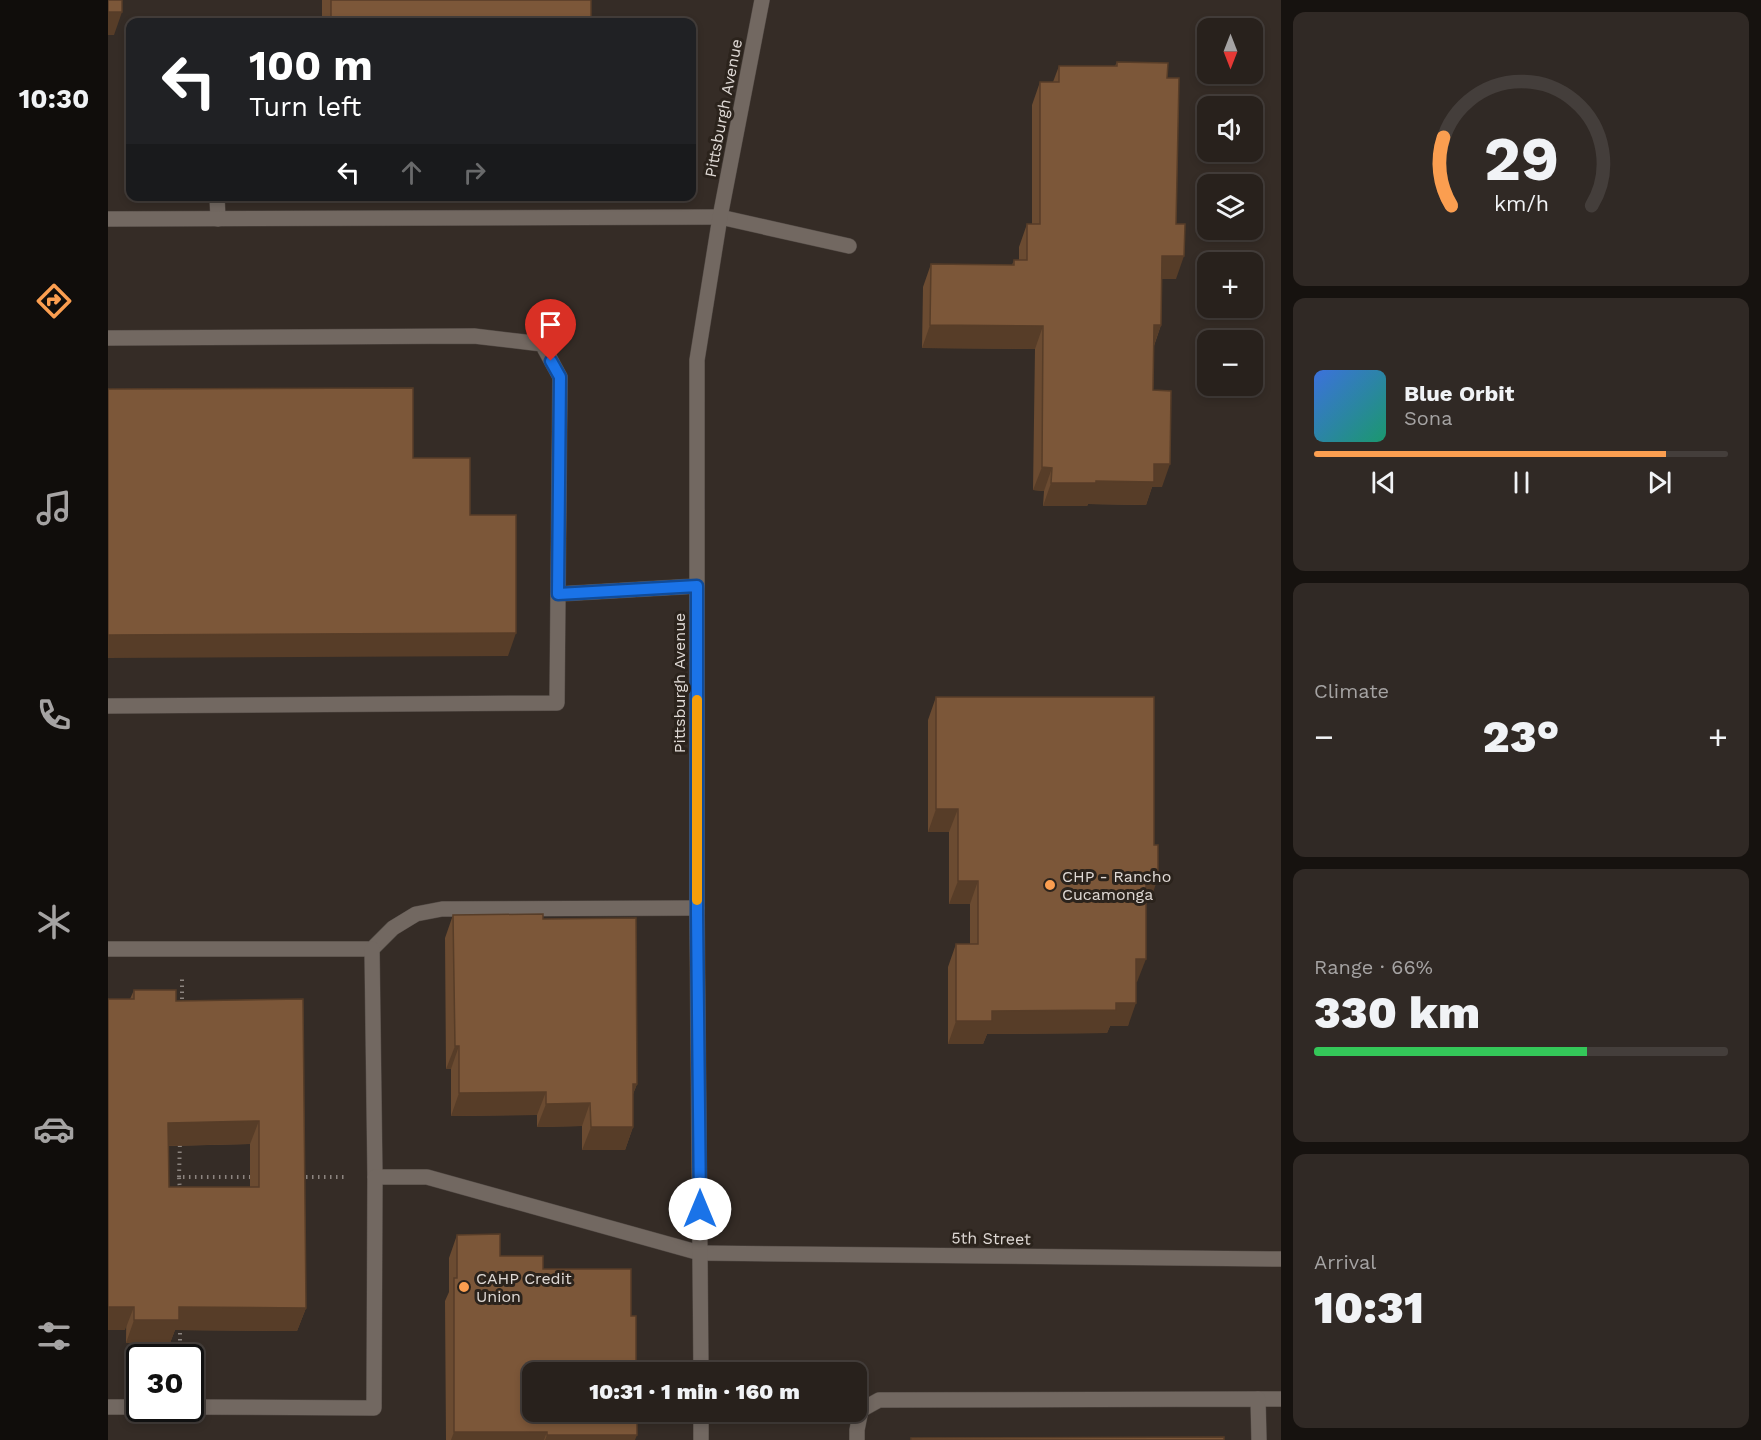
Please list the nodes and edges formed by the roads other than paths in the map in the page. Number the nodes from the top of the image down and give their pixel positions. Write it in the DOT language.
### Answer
graph roads {
  1 [pos="762,0"];
  2 [pos="217,201"];
  3 [pos="720,216"];
  4 [pos="108,219"];
  5 [pos="218,219"];
  6 [pos="849,246"];
  7 [pos="108,338"];
  8 [pos="697,586"];
  9 [pos="558,594"];
  10 [pos="108,706"];
  11 [pos="697,908"];
  12 [pos="108,950"];
  13 [pos="372,950"];
  14 [pos="375,1177"];
  15 [pos="700,1253"];
  16 [pos="1281,1259"];
  17 [pos="701,1362"];
  18 [pos="1258,1399"];
  19 [pos="1281,1399"];
  20 [pos="108,1407"];
  21 [pos="126,1407"];
  22 [pos="204,1407"];
  23 [pos="701,1422"];
  24 [pos="701,1440"];
  25 [pos="857,1440"];
  26 [pos="1259,1440"];
  1 -- 3 [label="street, Pittsburgh Avenue"];
  2 -- 5 [label="street"];
  3 -- 5 [label="street"];
  3 -- 6 [label="street"];
  3 -- 8 [label="street, Pittsburgh Avenue"];
  4 -- 5 [label="street"];
  7 -- 9 [label="street"];
  8 -- 9 [label="street"];
  8 -- 11 [label="street, Pittsburgh Avenue"];
  9 -- 10 [label="street"];
  11 -- 13 [label="street"];
  11 -- 15 [label="street, Pittsburgh Avenue"];
  12 -- 13 [label="street"];
  13 -- 14 [label="street"];
  14 -- 15 [label="street, 5th Street"];
  14 -- 22 [label="street"];
  15 -- 16 [label="street, 5th Street"];
  15 -- 17 [label="street, Pittsburgh Avenue"];
  18 -- 19 [label="street"];
  18 -- 25 [label="street"];
  18 -- 26 [label="street"];
  20 -- 21 [label="street"];
  23 -- 24 [label="street"];
}
